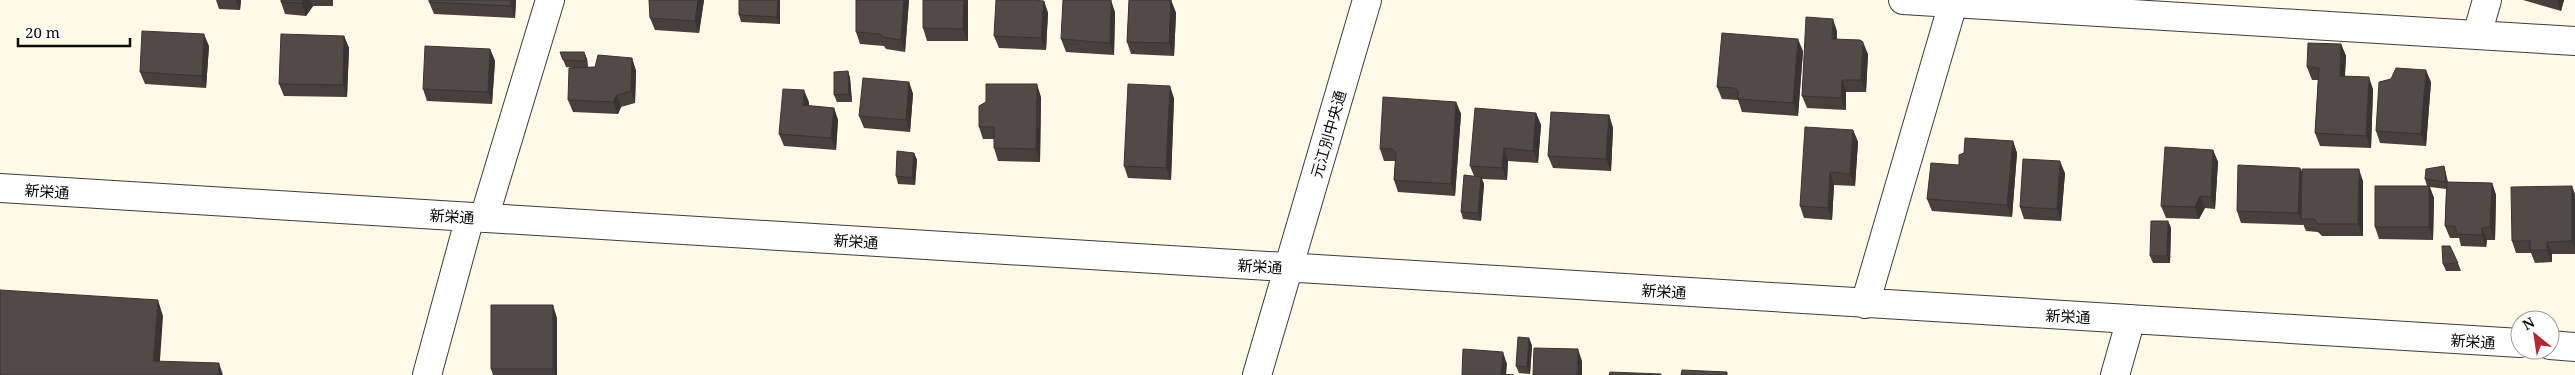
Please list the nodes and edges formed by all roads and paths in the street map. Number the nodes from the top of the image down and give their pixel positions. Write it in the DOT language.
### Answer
graph roads {
  1 [pos="550,0"];
  2 [pos="1367,0"];
  3 [pos="1904,0"];
  4 [pos="2487,0"];
  5 [pos="1953,2"];
  6 [pos="2216,10"];
  7 [pos="2477,35"];
  8 [pos="2575,41"];
  9 [pos="0,188"];
  10 [pos="477,218"];
  11 [pos="1289,268"];
  12 [pos="1865,304"];
  13 [pos="2131,320"];
  14 [pos="2510,343"];
  15 [pos="2560,346"];
  16 [pos="2575,347"];
  17 [pos="426,375"];
  18 [pos="1257,375"];
  19 [pos="2115,375"];
  1 -- 10 [label="street"];
  2 -- 11 [label="street, 元江別中央通"];
  3 -- 5 [label="street"];
  4 -- 7 [label="street"];
  5 -- 6 [label="street"];
  5 -- 12 [label="street"];
  6 -- 7 [label="street"];
  7 -- 8 [label="street"];
  9 -- 10 [label="street, 新栄通"];
  10 -- 11 [label="street, 新栄通"];
  10 -- 17 [label="street"];
  11 -- 12 [label="street, 新栄通"];
  11 -- 18 [label="street, 元江別中央通"];
  12 -- 13 [label="street, 新栄通"];
  13 -- 14 [label="street, 新栄通"];
  13 -- 19 [label="street"];
  15 -- 16 [label="street"];
}
